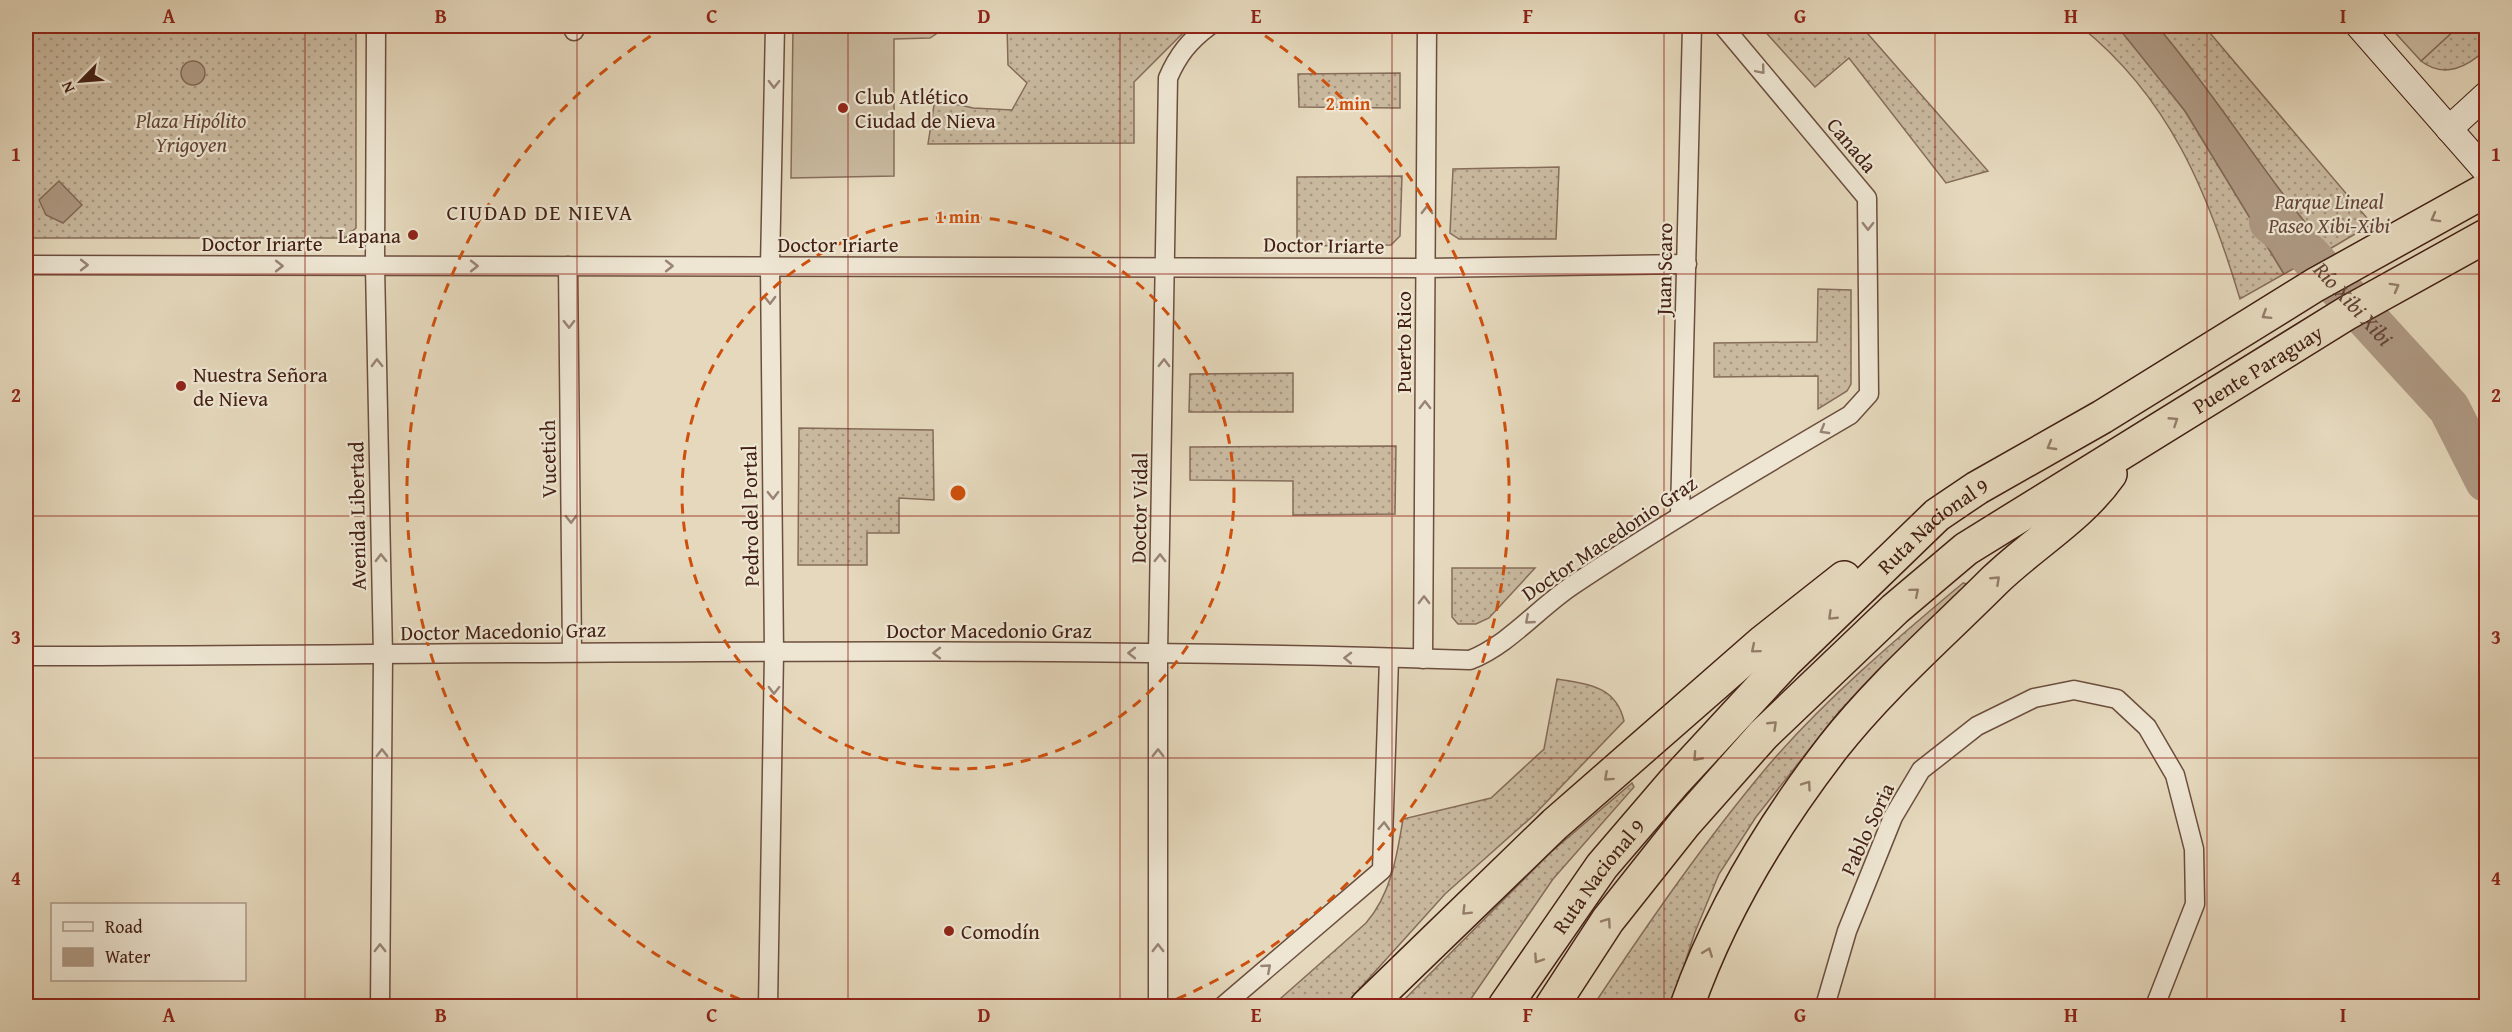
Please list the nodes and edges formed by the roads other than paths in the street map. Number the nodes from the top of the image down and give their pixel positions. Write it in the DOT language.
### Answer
graph roads {
  1 [pos="376,26"];
  2 [pos="775,26"];
  3 [pos="1209,26"];
  4 [pos="1427,26"];
  5 [pos="1692,26"];
  6 [pos="1723,26"];
  7 [pos="2360,26"];
  8 [pos="2487,95"];
  9 [pos="2449,129"];
  10 [pos="2487,171"];
  11 [pos="2487,190"];
  12 [pos="2487,236"];
  13 [pos="1687,264"];
  14 [pos="26,265"];
  15 [pos="375,266"];
  16 [pos="568,266"];
  17 [pos="770,266"];
  18 [pos="1165,266"];
  19 [pos="1426,268"];
  20 [pos="1869,394"];
  21 [pos="2125,453"];
  22 [pos="1680,514"];
  23 [pos="1937,515"];
  24 [pos="572,652"];
  25 [pos="774,652"];
  26 [pos="1158,653"];
  27 [pos="26,656"];
  28 [pos="382,656"];
  29 [pos="1389,659"];
  30 [pos="1423,659"];
  31 [pos="380,1006"];
  32 [pos="768,1006"];
  33 [pos="1158,1006"];
  34 [pos="1222,1006"];
  35 [pos="1367,1006"];
  36 [pos="1505,1006"];
  37 [pos="1552,1006"];
  38 [pos="1687,1006"];
  39 [pos="1826,1006"];
  40 [pos="2156,1006"];
  1 -- 15 [label="street, Avenida Libertad"];
  2 -- 17 [label="street, Pedro del Portal, one-way"];
  3 -- 18 [label="street, Doctor Vidal"];
  19 -- 4 [label="street, Puerto Rico, one-way"];
  5 -- 13 [label="street, Juan Scaro"];
  6 -- 20 [label="street, Canada, one-way"];
  7 -- 9 [label="main road"];
  8 -- 9 [label="main road"];
  9 -- 10 [label="main road"];
  11 -- 23 [label="highway, Ruta Nacional 9, one-way"];
  21 -- 12 [label="highway, Puente Paraguay, one-way"];
  13 -- 19 [label="street, Doctor Iriarte"];
  13 -- 22 [label="street, Juan Scaro"];
  14 -- 15 [label="street, Doctor Iriarte, one-way"];
  15 -- 16 [label="street, Doctor Iriarte, one-way"];
  28 -- 15 [label="street, Avenida Libertad, one-way"];
  16 -- 17 [label="street, Doctor Iriarte, one-way"];
  16 -- 24 [label="street, Vucetich, one-way"];
  17 -- 18 [label="street, Doctor Iriarte"];
  17 -- 25 [label="street, Pedro del Portal, one-way"];
  18 -- 19 [label="street, Doctor Iriarte"];
  26 -- 18 [label="street, Doctor Vidal, one-way"];
  30 -- 19 [label="street, Puerto Rico, one-way"];
  20 -- 22 [label="street, Doctor Macedonio Graz, one-way"];
  37 -- 21 [label="highway, Ruta Nacional 9, one-way"];
  38 -- 21 [label="highway, one-way"];
  22 -- 30 [label="street, Doctor Macedonio Graz, one-way"];
  23 -- 35 [label="highway, one-way"];
  23 -- 36 [label="highway, Ruta Nacional 9, one-way"];
  24 -- 25 [label="street, Doctor Macedonio Graz"];
  24 -- 28 [label="street, Doctor Macedonio Graz"];
  26 -- 25 [label="street, Doctor Macedonio Graz, one-way"];
  25 -- 32 [label="street, Pedro del Portal, one-way"];
  29 -- 26 [label="street, Doctor Macedonio Graz, one-way"];
  33 -- 26 [label="street, Doctor Vidal, one-way"];
  27 -- 28 [label="street, Doctor Macedonio Graz"];
  31 -- 28 [label="street, Avenida Libertad, one-way"];
  29 -- 30 [label="street, Doctor Macedonio Graz"];
  34 -- 29 [label="street, one-way"];
  39 -- 40 [label="street, Pablo Soria"];
}
